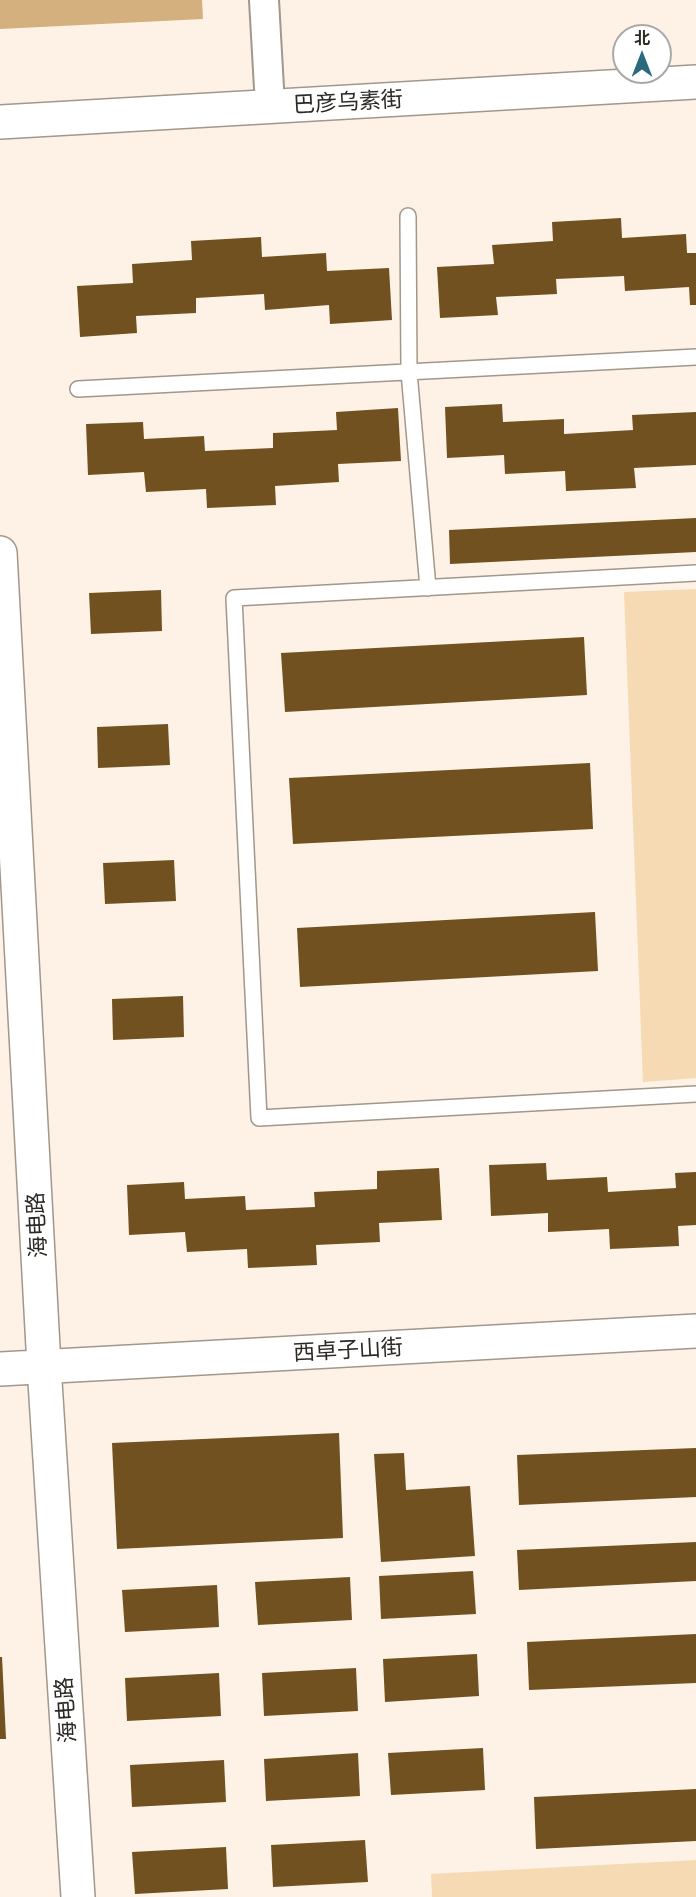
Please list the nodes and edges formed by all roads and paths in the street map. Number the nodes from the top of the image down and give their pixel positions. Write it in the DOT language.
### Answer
graph roads {
  1 [pos="264,0"];
  2 [pos="696,64"];
  3 [pos="672,65"];
  4 [pos="612,69"];
  5 [pos="696,82"];
  6 [pos="269,88"];
  7 [pos="0,103"];
  8 [pos="0,122"];
  9 [pos="408,216"];
  10 [pos="696,357"];
  11 [pos="409,372"];
  12 [pos="78,389"];
  13 [pos="0,553"];
  14 [pos="696,573"];
  15 [pos="428,588"];
  16 [pos="696,1094"];
  17 [pos="696,1331"];
  18 [pos="44,1366"];
  19 [pos="0,1369"];
  20 [pos="78,1897"];
  1 -- 6 [label="street"];
  2 -- 3 [label="street"];
  4 -- 6 [label="street, 巴彦乌素街"];
  5 -- 8 [label="street, 巴彦乌素街"];
  6 -- 7 [label="street, 巴彦乌素街"];
  9 -- 11 [label="lane"];
  10 -- 11 [label="lane"];
  11 -- 12 [label="lane"];
  11 -- 15 [label="lane"];
  13 -- 18 [label="street, 海电路"];
  14 -- 15 [label="lane"];
  15 -- 16 [label="lane"];
  17 -- 18 [label="street, 西卓子山街"];
  18 -- 19 [label="street, 西卓子山街"];
  18 -- 20 [label="street, 海电路"];
}
